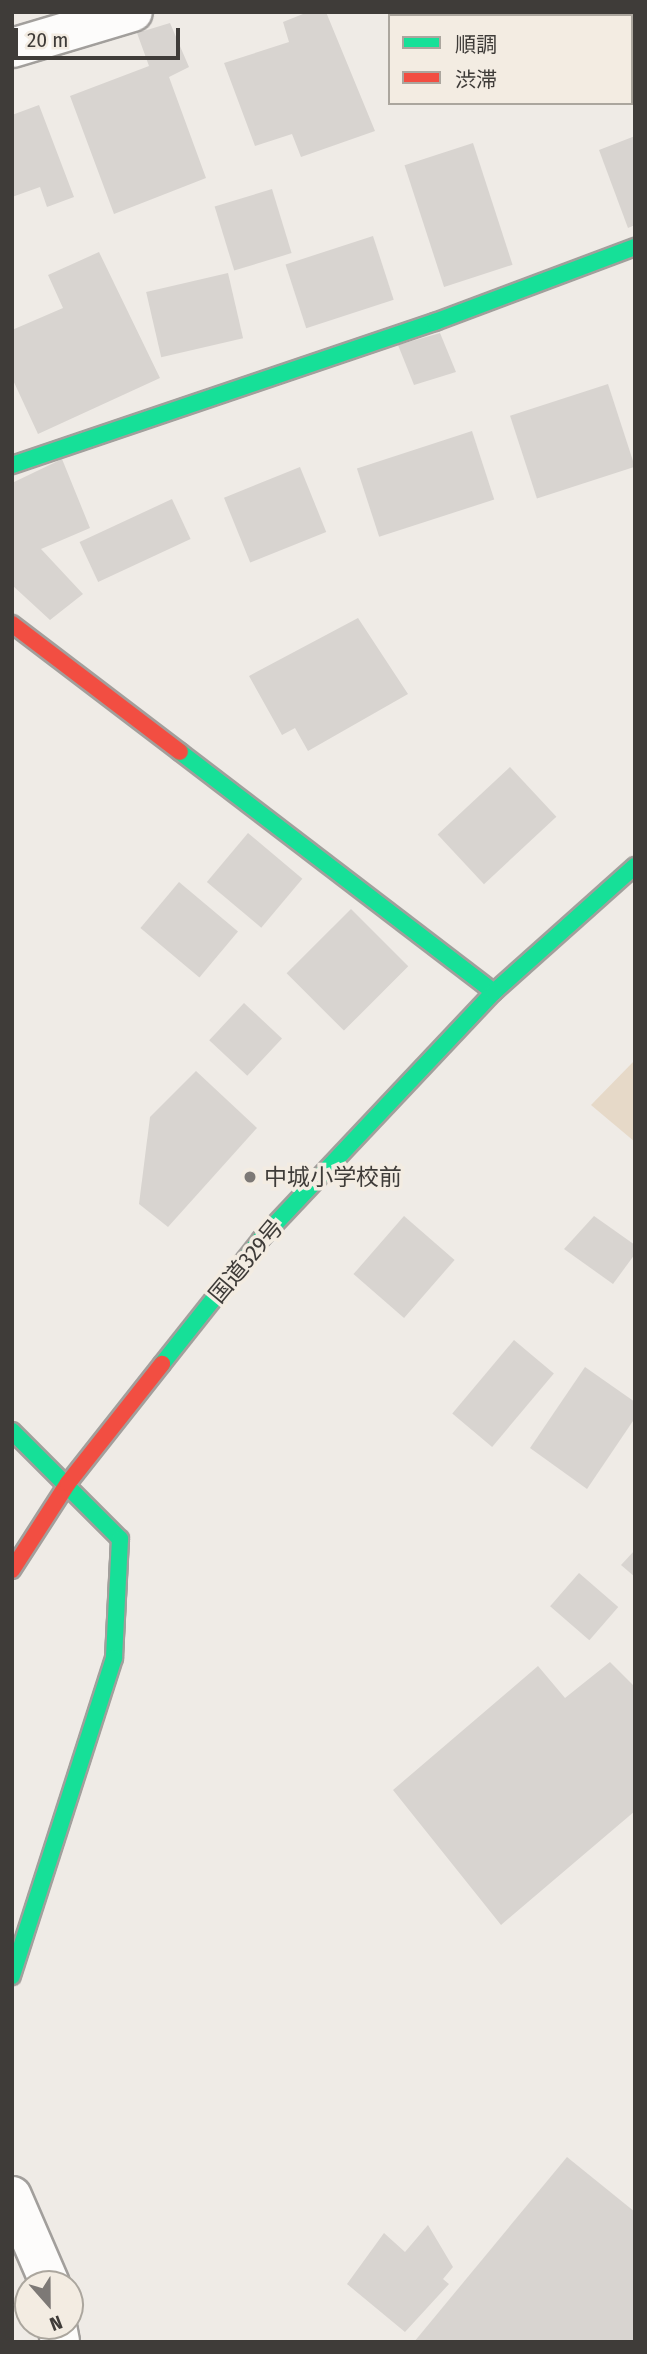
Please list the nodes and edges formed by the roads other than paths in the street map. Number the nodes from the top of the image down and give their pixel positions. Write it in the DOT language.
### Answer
graph roads {
  1 [pos="133,12"];
  2 [pos="12,48"];
  3 [pos="635,247"];
  4 [pos="12,465"];
  5 [pos="12,624"];
  6 [pos="635,866"];
  7 [pos="494,992"];
  8 [pos="12,1431"];
  9 [pos="68,1483"];
  10 [pos="12,1570"];
  11 [pos="12,1976"];
  12 [pos="12,2196"];
  13 [pos="44,2270"];
  1 -- 2 [label="street"];
  3 -- 4 [label="main road"];
  5 -- 7 [label="main road"];
  6 -- 7 [label="main road, 国道329号"];
  7 -- 9 [label="main road, 国道329号"];
  8 -- 9 [label="main road"];
  9 -- 10 [label="main road, 国道329号"];
  9 -- 11 [label="main road"];
  12 -- 13 [label="street"];
}
